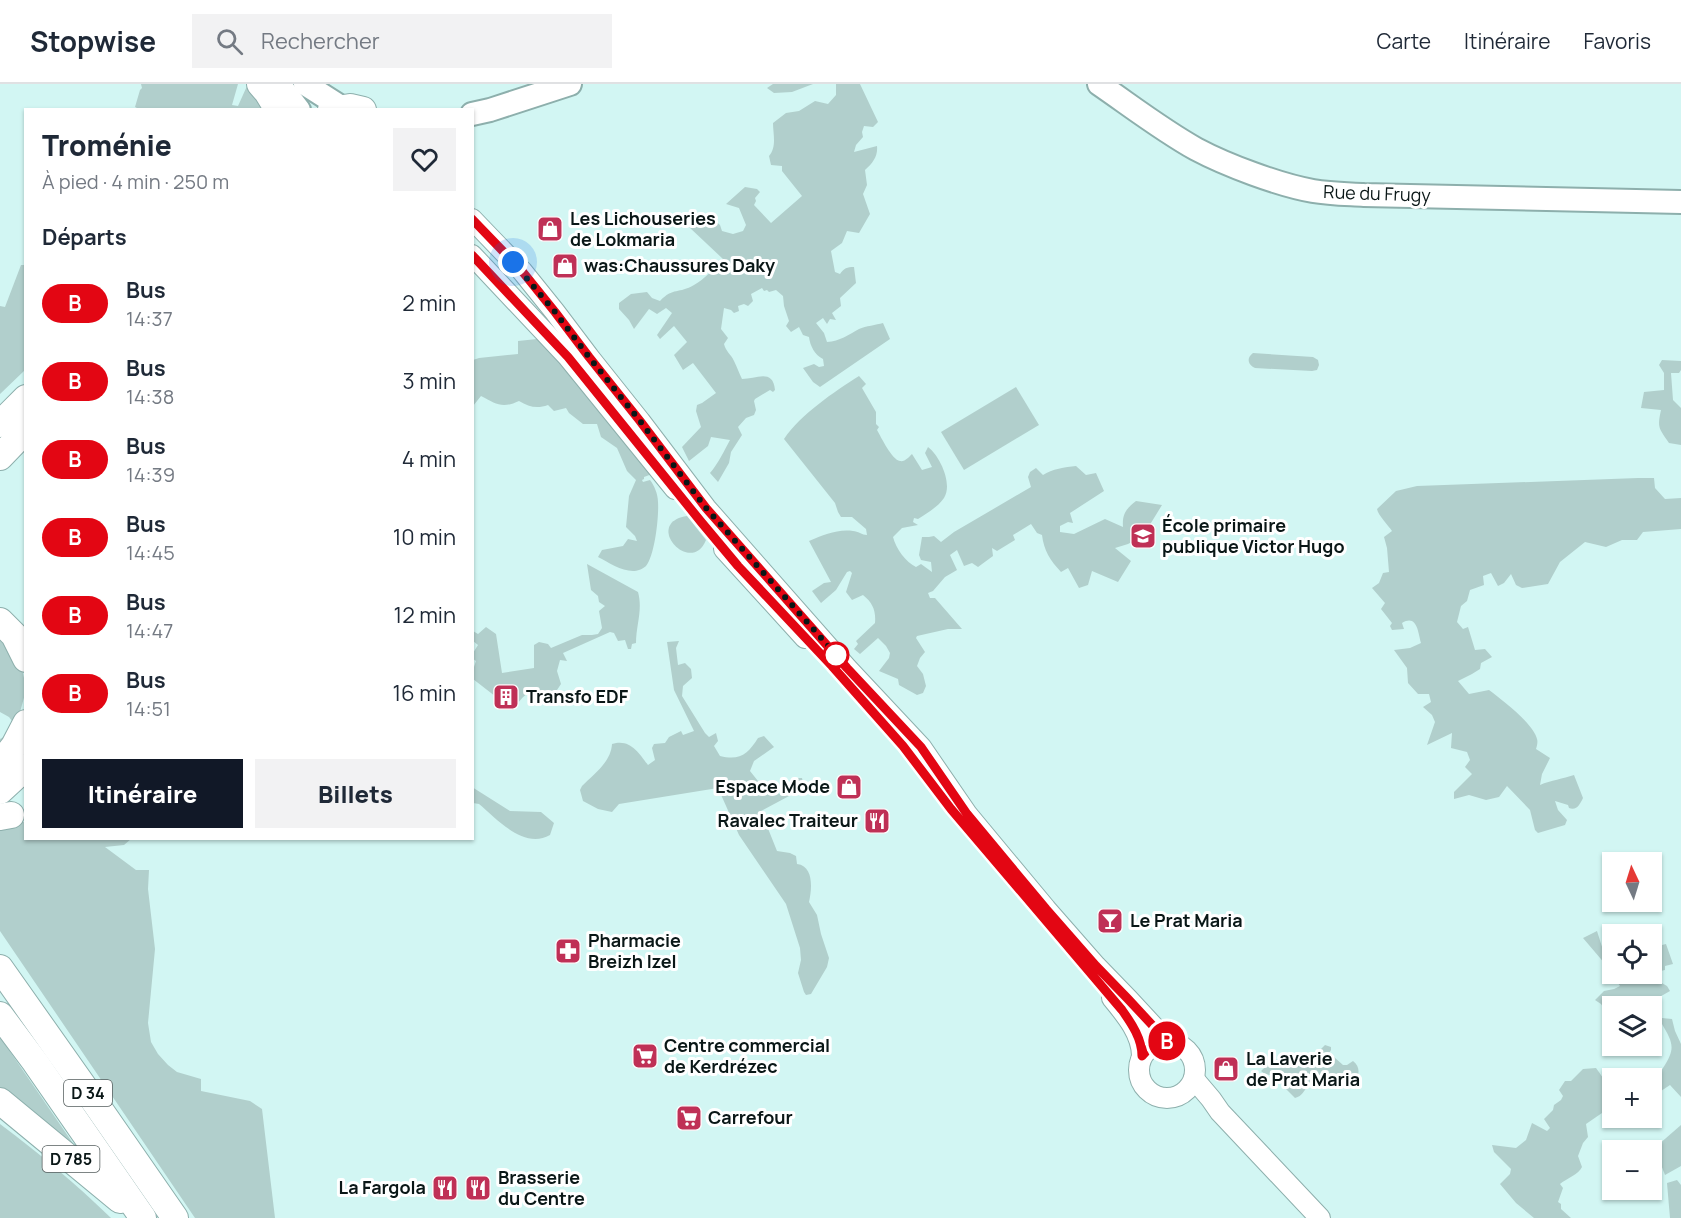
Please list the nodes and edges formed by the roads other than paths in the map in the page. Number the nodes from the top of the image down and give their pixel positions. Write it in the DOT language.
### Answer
graph roads {
  1 [pos="260,84"];
  2 [pos="279,84"];
  3 [pos="305,84"];
  4 [pos="570,84"];
  5 [pos="1099,84"];
  6 [pos="277,108"];
  7 [pos="297,108"];
  8 [pos="343,108"];
  9 [pos="474,114"];
  10 [pos="1681,202"];
  11 [pos="474,221"];
  12 [pos="474,257"];
  13 [pos="24,400"];
  14 [pos="0,424"];
  15 [pos="24,432"];
  16 [pos="0,457"];
  17 [pos="0,621"];
  18 [pos="24,655"];
  19 [pos="24,727"];
  20 [pos="0,764"];
  21 [pos="24,769"];
  22 [pos="0,791"];
  23 [pos="0,968"];
  24 [pos="0,1015"];
  25 [pos="1167,1041"];
  26 [pos="1142,1056"];
  27 [pos="1194,1079"];
  28 [pos="1180,1095"];
  29 [pos="0,1101"];
  30 [pos="1220,1112"];
  31 [pos="142,1218"];
  32 [pos="175,1218"];
  33 [pos="1320,1218"];
  1 -- 6 [label="main road"];
  2 -- 7 [label="main road"];
  3 -- 8 [label="main road"];
  4 -- 9 [label="main road"];
  5 -- 10 [label="main road, Rue du Frugy"];
  11 -- 25 [label="street"];
  12 -- 26 [label="street"];
  13 -- 14 [label="main road"];
  15 -- 16 [label="main road"];
  17 -- 18 [label="main road"];
  19 -- 20 [label="main road"];
  21 -- 22 [label="main road"];
  23 -- 32 [label="main road, D 34"];
  24 -- 31 [label="main road, D 34"];
  25 -- 26 [label="street"];
  25 -- 27 [label="street"];
  26 -- 28 [label="street"];
  27 -- 28 [label="street"];
  27 -- 30 [label="street"];
  28 -- 30 [label="street"];
  29 -- 31 [label="main road, D 785"];
  30 -- 33 [label="street"];
}
